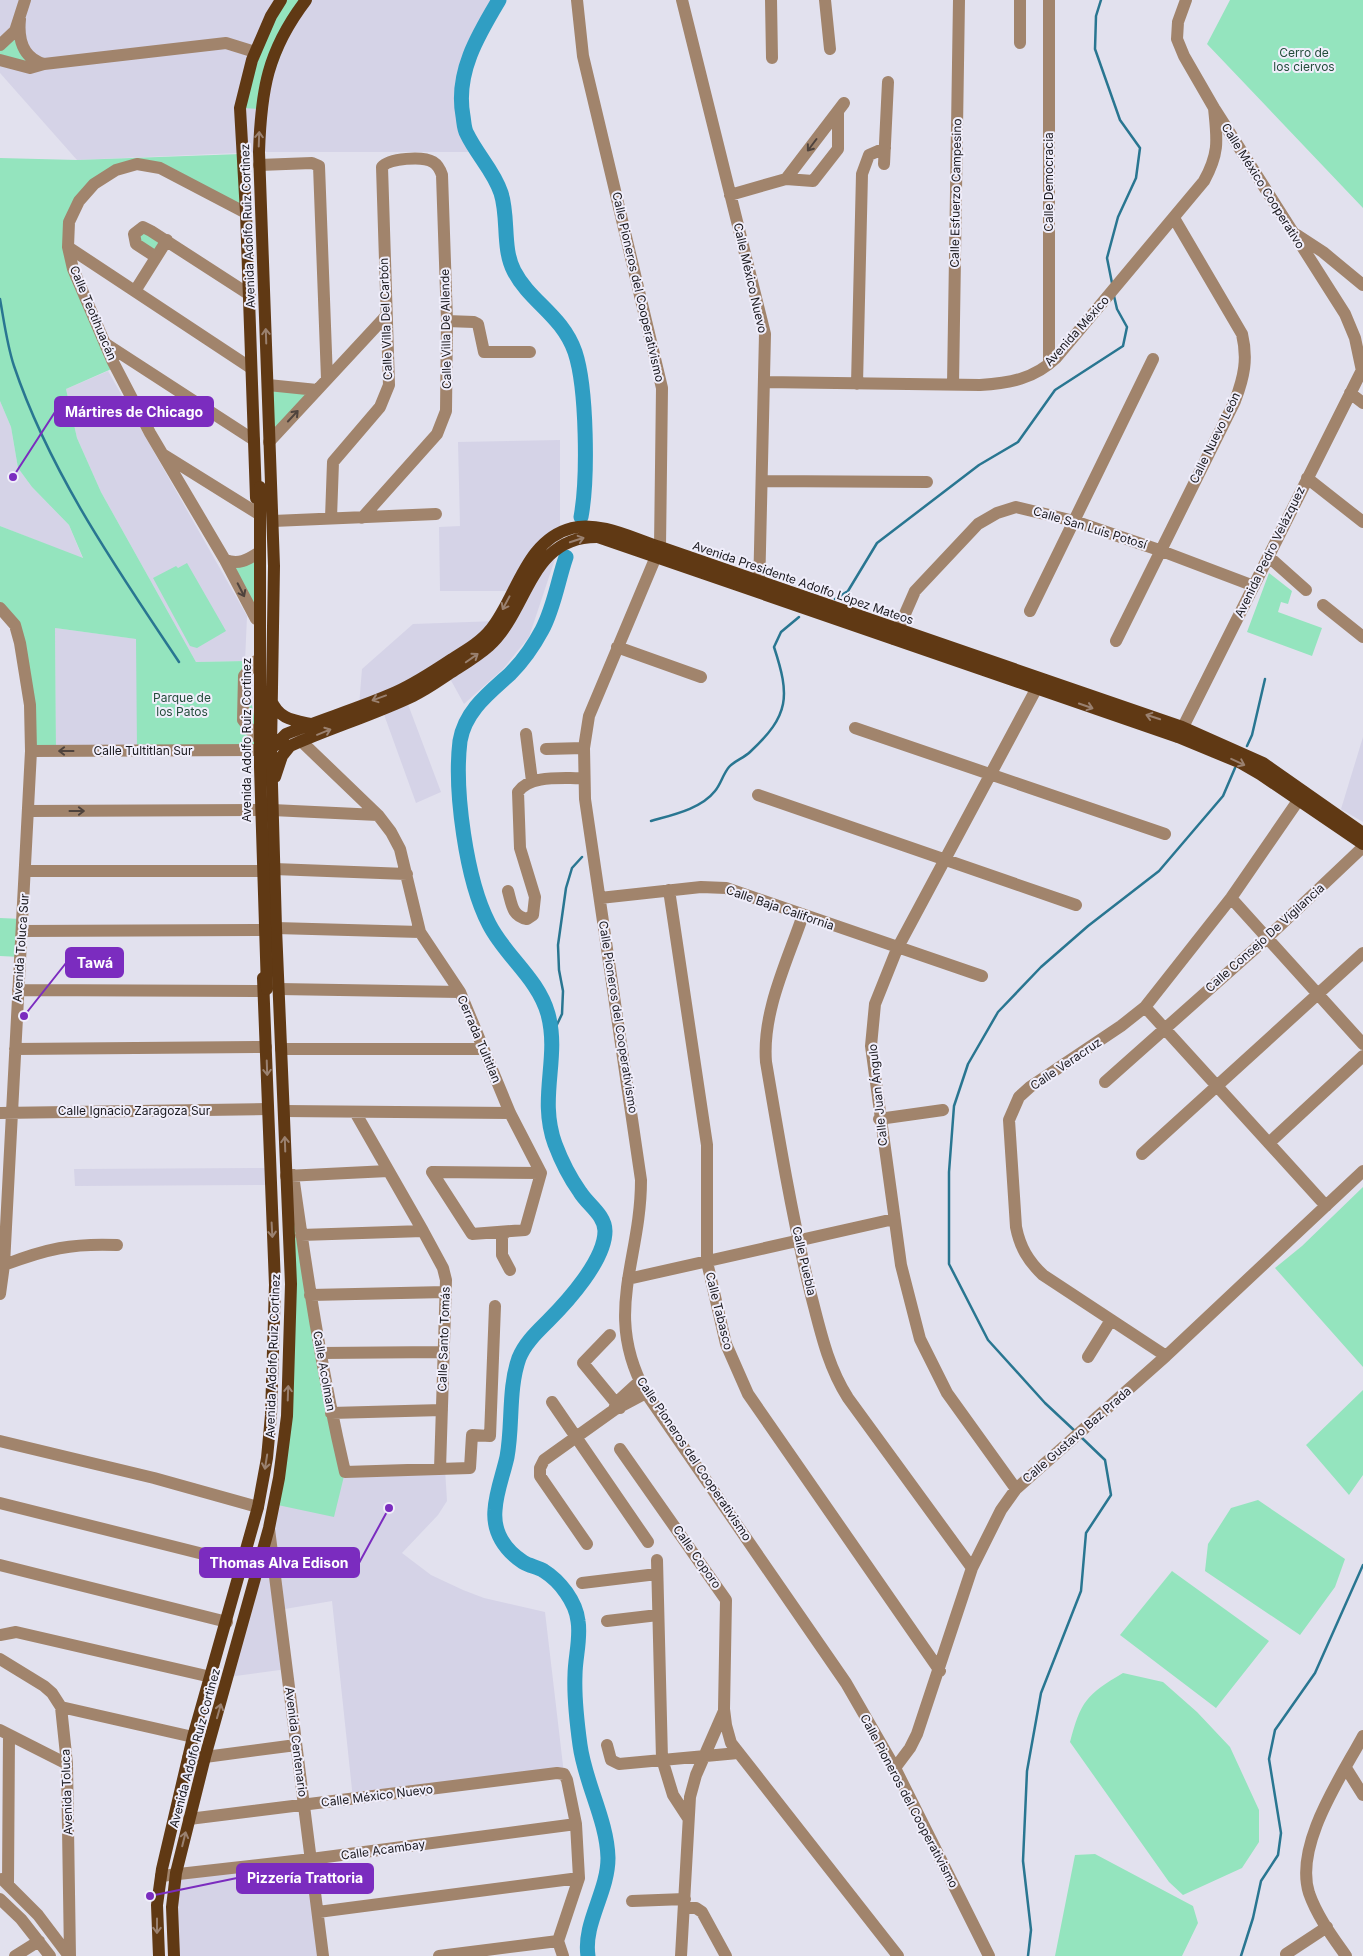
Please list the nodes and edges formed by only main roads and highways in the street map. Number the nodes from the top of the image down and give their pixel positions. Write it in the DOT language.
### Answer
graph roads {
  1 [pos="281,0"];
  2 [pos="306,0"];
  3 [pos="248,75"];
  4 [pos="266,79"];
  5 [pos="241,103"];
  6 [pos="260,105"];
  7 [pos="254,461"];
  8 [pos="269,461"];
  9 [pos="263,488"];
  10 [pos="659,551"];
  11 [pos="256,599"];
  12 [pos="271,700"];
  13 [pos="311,724"];
  14 [pos="282,744"];
  15 [pos="255,750"];
  16 [pos="272,791"];
  17 [pos="1302,796"];
  18 [pos="1363,833"];
  19 [pos="1363,845"];
  20 [pos="260,900"];
  21 [pos="275,900"];
  22 [pos="270,990"];
  23 [pos="270,1427"];
  24 [pos="286,1429"];
  25 [pos="159,1956"];
  26 [pos="174,1956"];
  1 -- 3 [label="main road, Avenida Adolfo Ruiz Cortinez"];
  2 -- 4 [label="main road, Avenida Adolfo Ruiz Cortinez"];
  3 -- 4 [label="main road"];
  3 -- 5 [label="main road, Avenida Adolfo Ruiz Cortinez"];
  4 -- 6 [label="main road, Avenida Adolfo Ruiz Cortinez"];
  5 -- 6 [label="main road"];
  5 -- 7 [label="main road, Avenida Adolfo Ruiz Cortinez"];
  8 -- 6 [label="main road, Avenida Adolfo Ruiz Cortinez, one-way"];
  7 -- 9 [label="main road, Avenida Adolfo Ruiz Cortinez"];
  7 -- 11 [label="main road, Avenida Adolfo Ruiz Cortinez"];
  8 -- 9 [label="main road, Avenida Adolfo Ruiz Cortinez"];
  8 -- 12 [label="main road, Avenida Adolfo Ruiz Cortinez"];
  9 -- 22 [label="main road, Avenida Adolfo Ruiz Cortinez, bridge"];
  10 -- 13 [label="main road, Avenida Presidente Adolfo López Mateos, one-way"];
  14 -- 10 [label="main road, Avenida Presidente Adolfo López Mateos, one-way"];
  10 -- 17 [label="main road, Avenida Presidente Adolfo López Mateos"];
  11 -- 14 [label="main road"];
  11 -- 15 [label="main road, Avenida Adolfo Ruiz Cortinez"];
  12 -- 13 [label="main road"];
  12 -- 14 [label="main road, Avenida Adolfo Ruiz Cortinez"];
  13 -- 14 [label="main road, Avenida Presidente Adolfo López Mateos"];
  14 -- 15 [label="main road, Avenida Presidente Adolfo López Mateos"];
  14 -- 16 [label="main road, Avenida Adolfo Ruiz Cortinez"];
  14 -- 16 [label="main road"];
  15 -- 20 [label="main road, Avenida Adolfo Ruiz Cortinez"];
  16 -- 21 [label="main road, Avenida Adolfo Ruiz Cortinez"];
  17 -- 18 [label="main road, Avenida Presidente Adolfo López Mateos"];
  17 -- 19 [label="main road, Avenida Presidente Adolfo López Mateos"];
  20 -- 21 [label="main road"];
  20 -- 22 [label="main road, Avenida Adolfo Ruiz Cortinez"];
  21 -- 22 [label="main road, Avenida Adolfo Ruiz Cortinez"];
  22 -- 23 [label="main road, Avenida Adolfo Ruiz Cortinez, one-way"];
  24 -- 22 [label="main road, Avenida Adolfo Ruiz Cortinez, one-way"];
  23 -- 24 [label="main road"];
  23 -- 25 [label="main road, Avenida Adolfo Ruiz Cortinez, one-way"];
  26 -- 24 [label="main road, Avenida Adolfo Ruiz Cortinez, one-way"];
}
